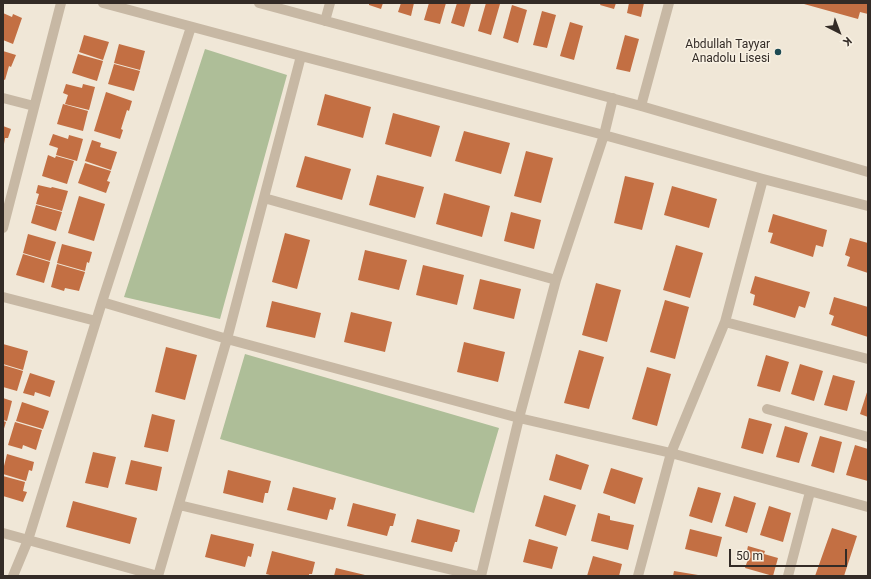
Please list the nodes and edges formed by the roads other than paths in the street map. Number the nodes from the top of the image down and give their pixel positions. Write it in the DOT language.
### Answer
graph roads {
  1 [pos="61,3"];
  2 [pos="103,3"];
  3 [pos="259,3"];
  4 [pos="330,3"];
  5 [pos="669,3"];
  6 [pos="325,21"];
  7 [pos="191,27"];
  8 [pos="301,56"];
  9 [pos="3,98"];
  10 [pos="613,98"];
  11 [pos="34,106"];
  12 [pos="641,106"];
  13 [pos="604,135"];
  14 [pos="868,172"];
  15 [pos="763,179"];
  16 [pos="264,198"];
  17 [pos="868,206"];
  18 [pos="3,228"];
  19 [pos="556,280"];
  20 [pos="3,297"];
  21 [pos="102,302"];
  22 [pos="96,321"];
  23 [pos="725,322"];
  24 [pos="227,339"];
  25 [pos="868,359"];
  26 [pos="767,409"];
  27 [pos="519,418"];
  28 [pos="868,437"];
  29 [pos="671,453"];
  30 [pos="810,492"];
  31 [pos="179,505"];
  32 [pos="868,508"];
  33 [pos="3,533"];
  34 [pos="28,540"];
  35 [pos="14,576"];
  36 [pos="158,576"];
  37 [pos="480,576"];
  38 [pos="638,576"];
  39 [pos="788,576"];
  1 -- 11 [label="street"];
  2 -- 7 [label="street"];
  3 -- 6 [label="street"];
  4 -- 6 [label="street"];
  5 -- 12 [label="street"];
  6 -- 10 [label="street"];
  7 -- 8 [label="street"];
  7 -- 21 [label="street"];
  8 -- 13 [label="street"];
  8 -- 16 [label="street"];
  9 -- 11 [label="street"];
  10 -- 12 [label="street"];
  10 -- 13 [label="street"];
  11 -- 18 [label="street"];
  12 -- 14 [label="street"];
  13 -- 15 [label="street"];
  13 -- 19 [label="street"];
  15 -- 17 [label="street"];
  15 -- 23 [label="street"];
  16 -- 19 [label="street"];
  16 -- 24 [label="street"];
  19 -- 27 [label="street"];
  20 -- 22 [label="street"];
  21 -- 22 [label="street"];
  21 -- 24 [label="street"];
  22 -- 34 [label="street"];
  23 -- 25 [label="street"];
  23 -- 29 [label="street"];
  24 -- 27 [label="street"];
  24 -- 31 [label="street"];
  26 -- 28 [label="street"];
  27 -- 29 [label="street"];
  27 -- 37 [label="street"];
  29 -- 30 [label="street"];
  29 -- 38 [label="street"];
  30 -- 32 [label="street"];
  30 -- 39 [label="street"];
  31 -- 36 [label="street"];
  31 -- 37 [label="street"];
  33 -- 34 [label="street"];
  34 -- 35 [label="street"];
  34 -- 36 [label="street"];
}
